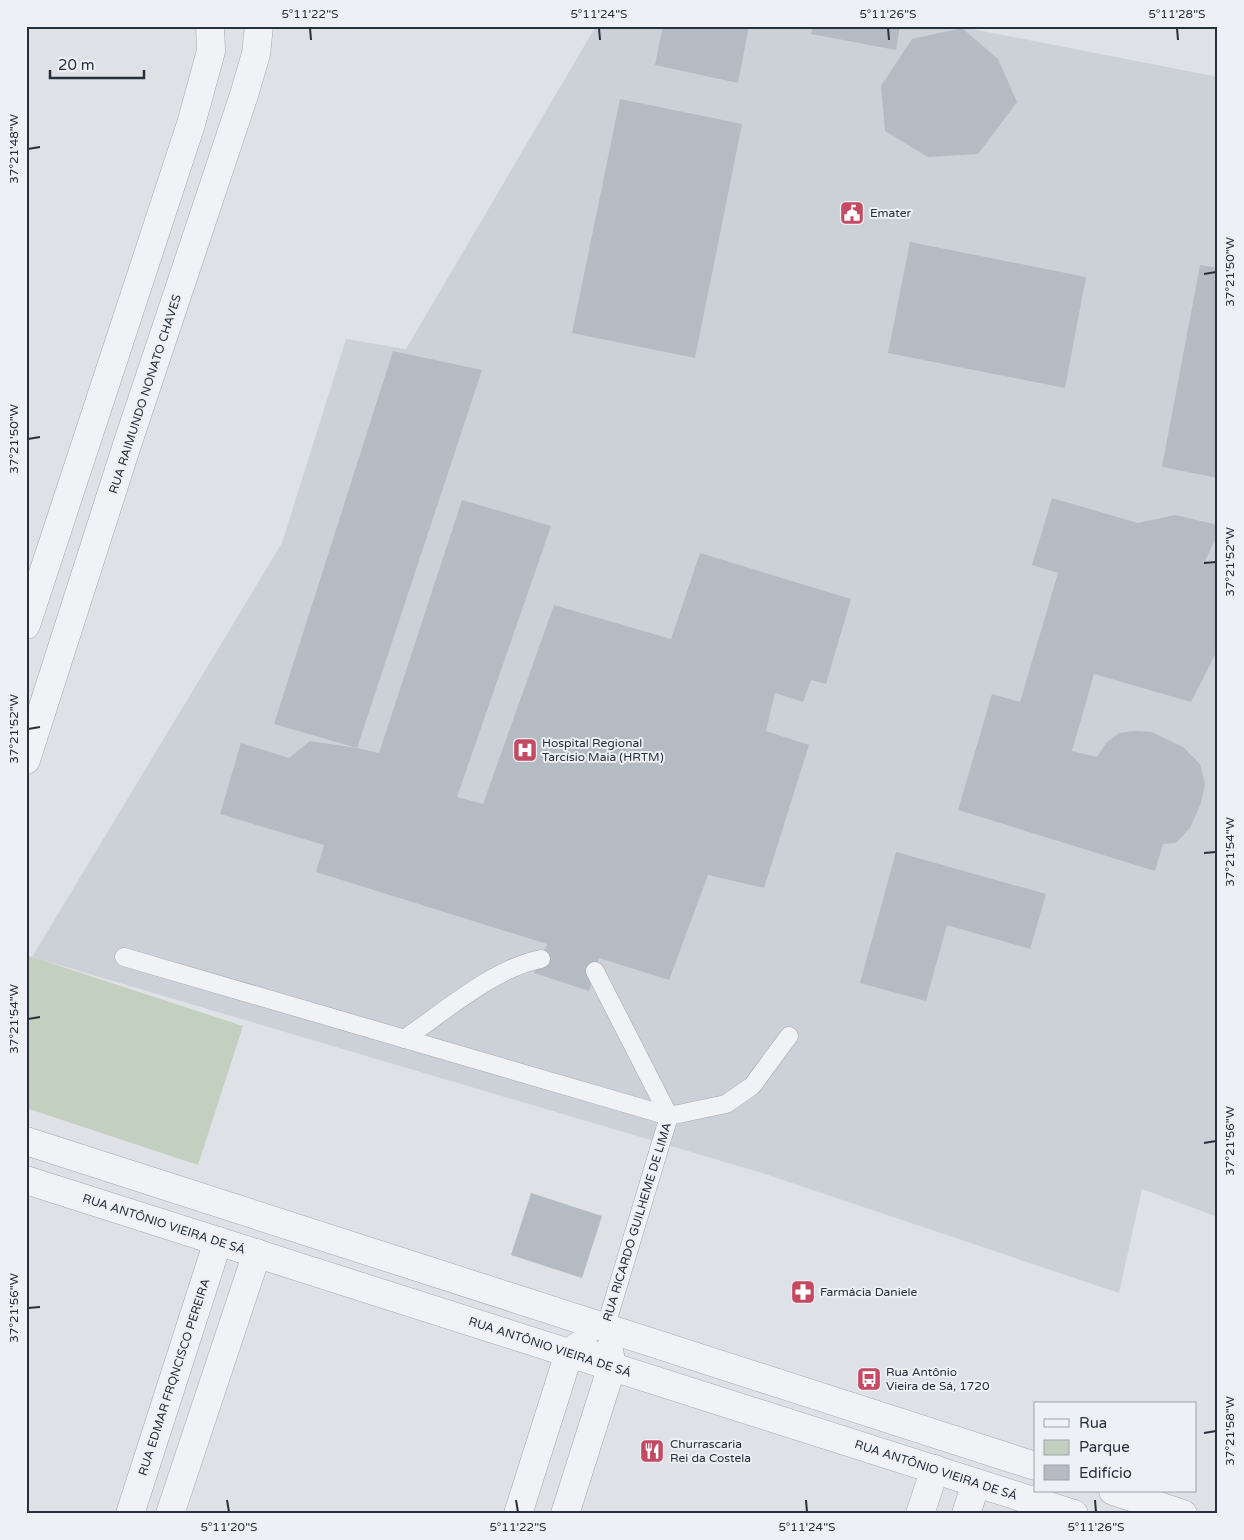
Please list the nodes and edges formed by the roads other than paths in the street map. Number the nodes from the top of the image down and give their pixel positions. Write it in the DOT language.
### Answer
graph roads {
  1 [pos="210,26"];
  2 [pos="259,26"];
  3 [pos="90,432"];
  4 [pos="127,445"];
  5 [pos="26,625"];
  6 [pos="26,760"];
  7 [pos="124,957"];
  8 [pos="540,958"];
  9 [pos="595,971"];
  10 [pos="789,1036"];
  11 [pos="404,1039"];
  12 [pos="669,1116"];
  13 [pos="26,1141"];
  14 [pos="26,1180"];
  15 [pos="218,1241"];
  16 [pos="257,1254"];
  17 [pos="605,1329"];
  18 [pos="569,1353"];
  19 [pos="612,1366"];
  20 [pos="1034,1466"];
  21 [pos="935,1469"];
  22 [pos="976,1483"];
  23 [pos="1115,1492"];
  24 [pos="130,1514"];
  25 [pos="170,1514"];
  26 [pos="518,1514"];
  27 [pos="565,1514"];
  28 [pos="920,1514"];
  29 [pos="966,1514"];
  30 [pos="1074,1514"];
  31 [pos="1183,1514"];
  1 -- 3 [label="street"];
  2 -- 4 [label="street, RUA RAIMUNDO NONATO CHAVES"];
  3 -- 4 [label="street"];
  3 -- 5 [label="street"];
  4 -- 6 [label="street, RUA RAIMUNDO NONATO CHAVES"];
  7 -- 11 [label="lane"];
  8 -- 11 [label="lane"];
  9 -- 12 [label="lane"];
  10 -- 12 [label="lane"];
  11 -- 12 [label="lane"];
  12 -- 17 [label="lane, RUA RICARDO GUILHEME DE LIMA"];
  13 -- 17 [label="street"];
  14 -- 15 [label="street, RUA ANTÔNIO VIEIRA DE SÁ"];
  15 -- 16 [label="street, RUA ANTÔNIO VIEIRA DE SÁ"];
  15 -- 24 [label="street, RUA EDMAR FRQNCISCO PEREIRA"];
  16 -- 18 [label="street, RUA ANTÔNIO VIEIRA DE SÁ"];
  16 -- 25 [label="street"];
  17 -- 18 [label="street, RUA RICARDO GUILHEME DE LIMA"];
  17 -- 19 [label="street, RUA RICARDO GUILHEME DE LIMA"];
  17 -- 20 [label="street"];
  18 -- 19 [label="street, RUA ANTÔNIO VIEIRA DE SÁ"];
  18 -- 26 [label="street"];
  19 -- 21 [label="street, RUA ANTÔNIO VIEIRA DE SÁ"];
  19 -- 27 [label="street, RUA RICARDO GUILHEME DE LIMA"];
  21 -- 22 [label="street, RUA ANTÔNIO VIEIRA DE SÁ"];
  21 -- 28 [label="street"];
  22 -- 29 [label="street"];
  22 -- 30 [label="street, RUA ANTÔNIO VIEIRA DE SÁ"];
  23 -- 31 [label="street"];
}
